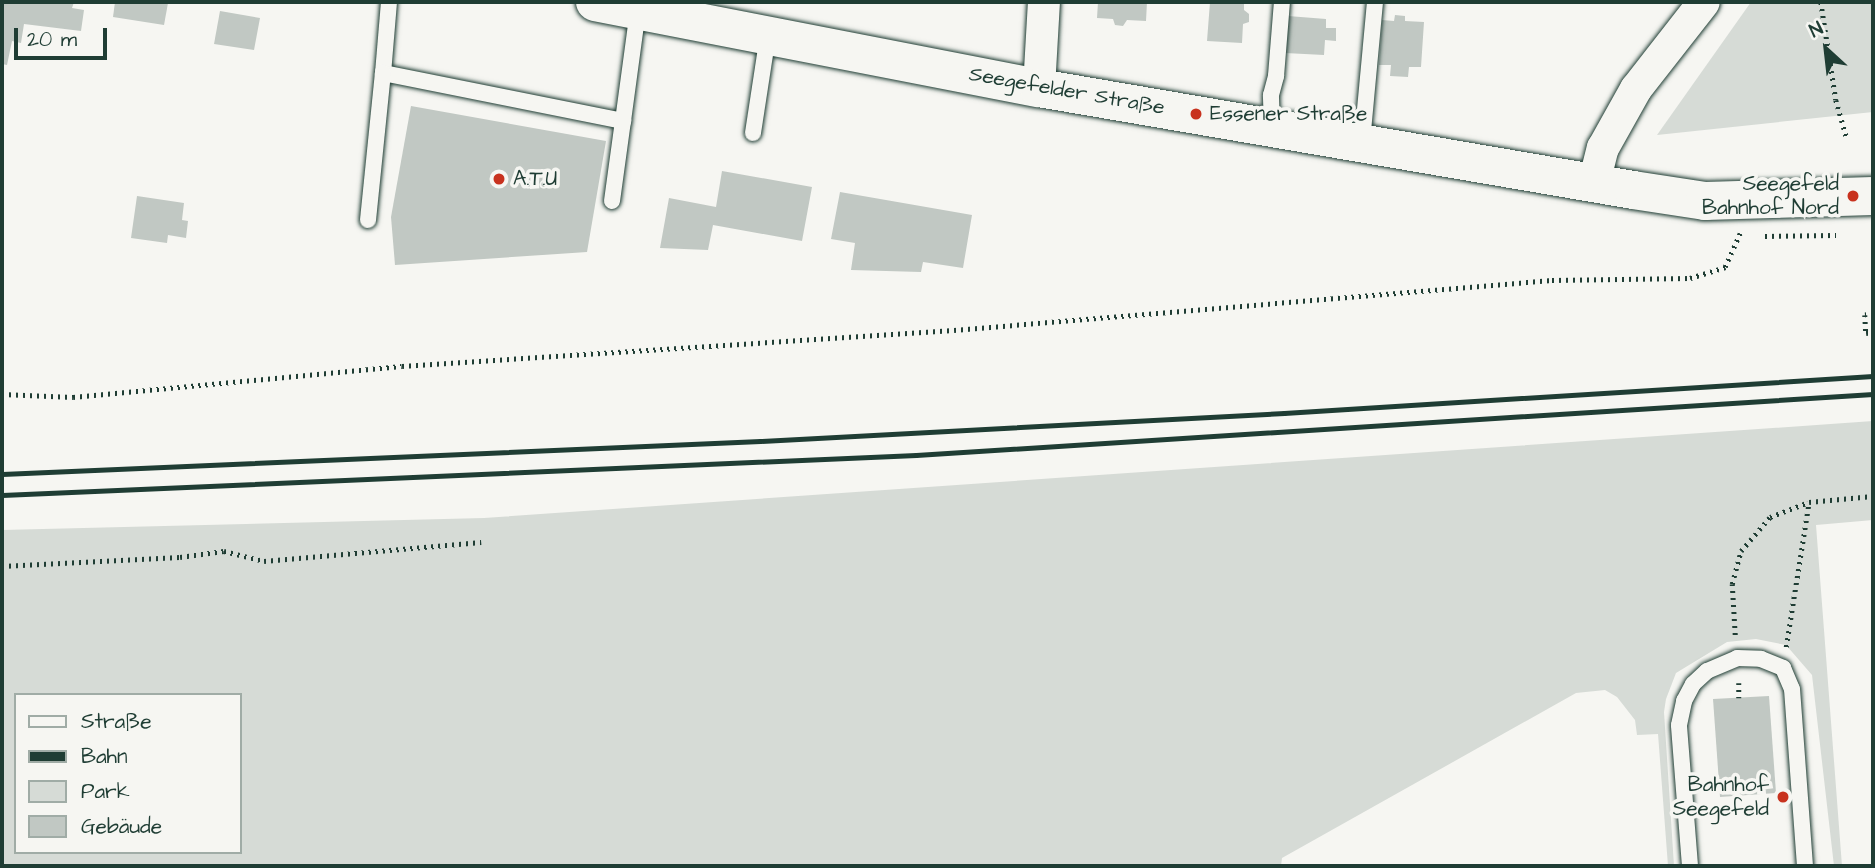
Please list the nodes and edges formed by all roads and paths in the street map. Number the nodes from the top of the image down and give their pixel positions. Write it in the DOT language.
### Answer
graph roads {
  1 [pos="389,2"];
  2 [pos="595,2"];
  3 [pos="1044,2"];
  4 [pos="1282,2"];
  5 [pos="1375,2"];
  6 [pos="1704,2"];
  7 [pos="1821,2"];
  8 [pos="638,10"];
  9 [pos="768,35"];
  10 [pos="383,73"];
  11 [pos="1039,88"];
  12 [pos="623,121"];
  13 [pos="1272,127"];
  14 [pos="753,133"];
  15 [pos="1847,139"];
  16 [pos="1362,142"];
  17 [pos="1594,183"];
  18 [pos="1873,196"];
  19 [pos="612,201"];
  20 [pos="368,220"];
  21 [pos="1740,232"];
  22 [pos="1873,314"];
  23 [pos="1873,332"];
  24 [pos="2,394"];
  25 [pos="1873,496"];
  26 [pos="1809,502"];
  27 [pos="481,542"];
  28 [pos="2,566"];
  29 [pos="1737,658"];
  30 [pos="1783,668"];
  31 [pos="1690,866"];
  32 [pos="1805,866"];
  1 -- 10 [label="lane"];
  2 -- 8 [label="street, Seegefelder Straße"];
  3 -- 11 [label="street"];
  4 -- 13 [label="lane"];
  5 -- 16 [label="lane"];
  6 -- 17 [label="street"];
  7 -- 15 [label="path"];
  8 -- 9 [label="street, Seegefelder Straße"];
  8 -- 12 [label="lane"];
  9 -- 11 [label="street, Seegefelder Straße"];
  9 -- 14 [label="lane"];
  10 -- 12 [label="lane"];
  10 -- 20 [label="lane"];
  11 -- 13 [label="street, Seegefelder Straße"];
  12 -- 19 [label="lane"];
  13 -- 16 [label="street, Seegefelder Straße"];
  16 -- 17 [label="street, Seegefelder Straße"];
  17 -- 18 [label="street, Seegefelder Straße"];
  21 -- 24 [label="path"];
  22 -- 23 [label="path"];
  25 -- 26 [label="path"];
  26 -- 29 [label="path"];
  26 -- 30 [label="path"];
  27 -- 28 [label="path"];
  29 -- 30 [label="lane"];
  29 -- 31 [label="lane"];
  30 -- 32 [label="lane"];
}
